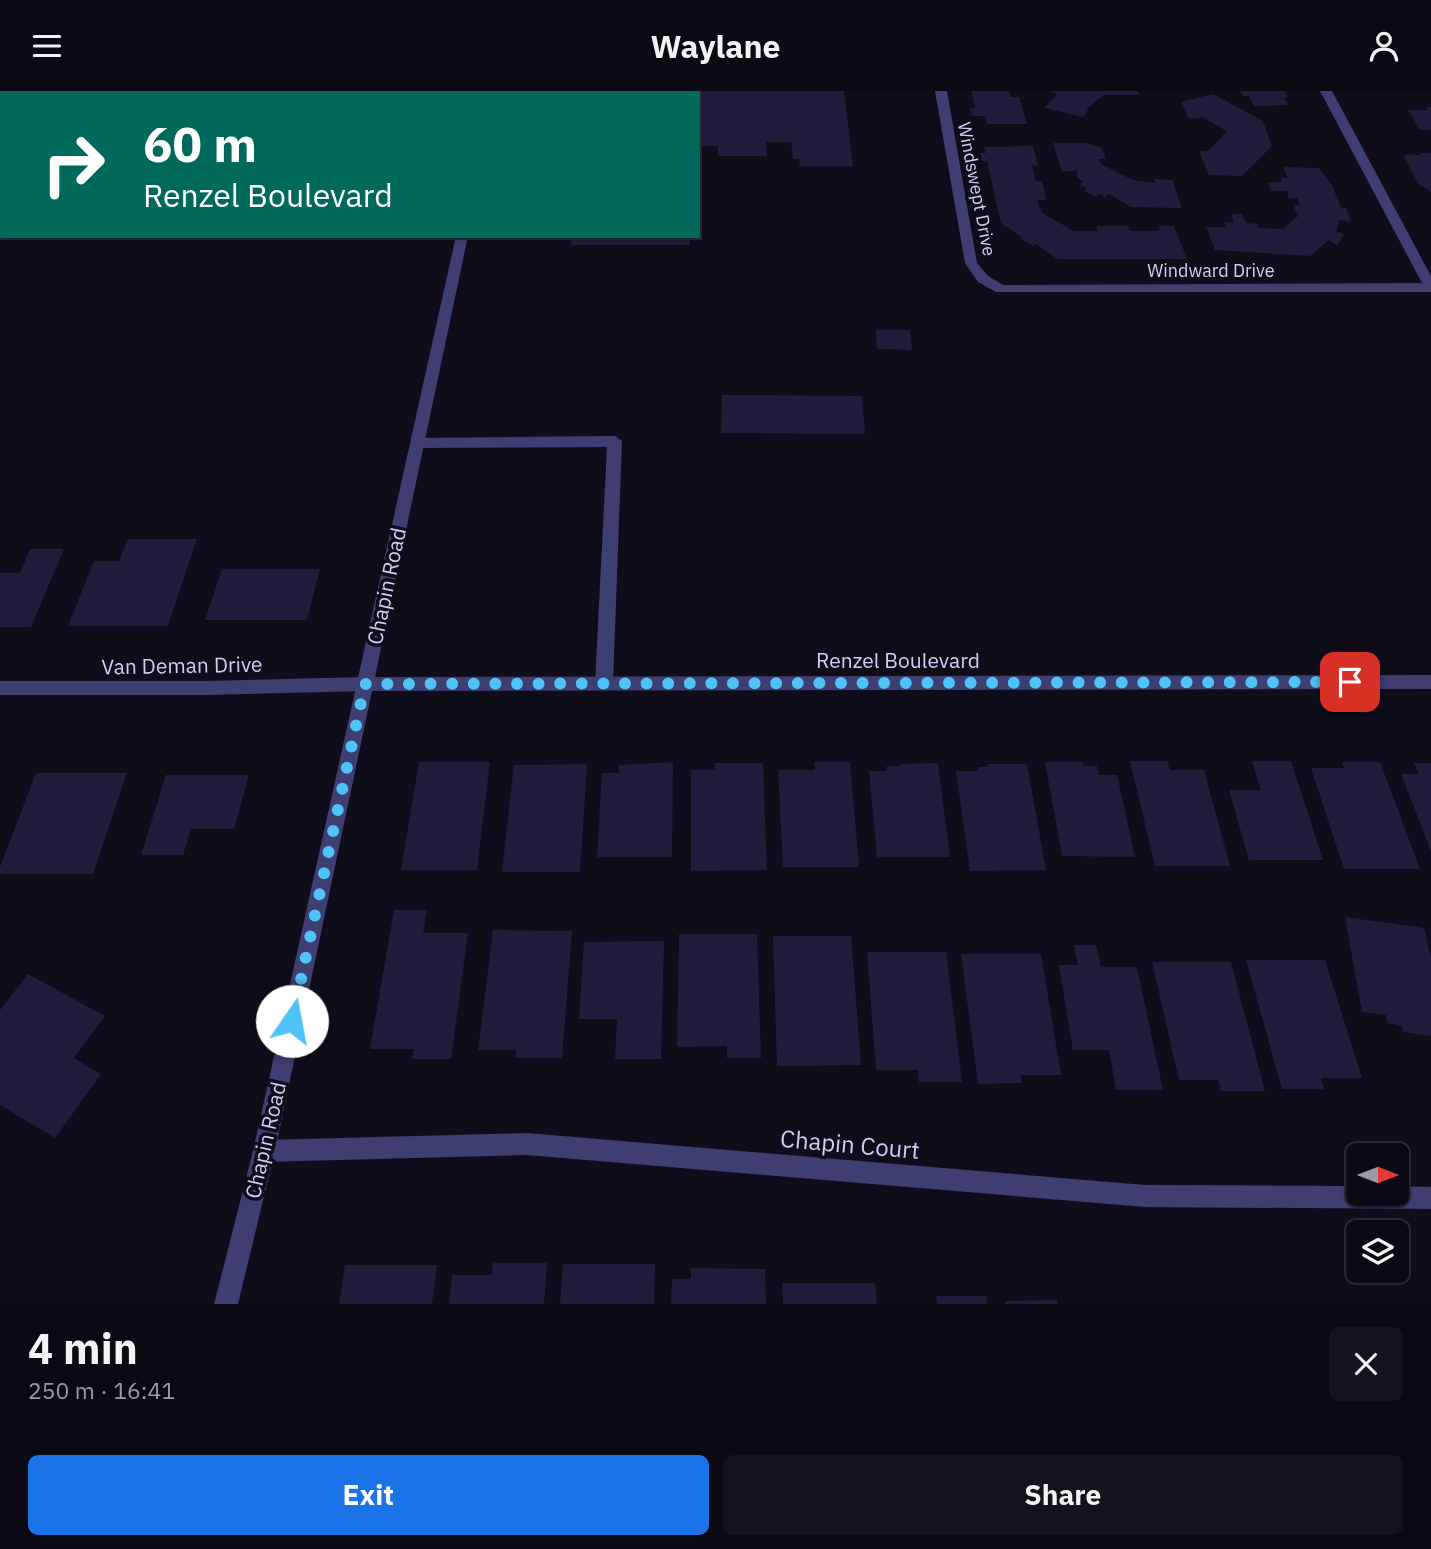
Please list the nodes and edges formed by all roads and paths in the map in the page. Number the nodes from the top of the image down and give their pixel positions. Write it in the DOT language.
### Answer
graph roads {
  1 [pos="940,91"];
  2 [pos="1326,91"];
  3 [pos="462,238"];
  4 [pos="992,285"];
  5 [pos="1431,288"];
  6 [pos="417,443"];
  7 [pos="1431,682"];
  8 [pos="604,683"];
  9 [pos="365,684"];
  10 [pos="0,688"];
  11 [pos="264,1151"];
  12 [pos="1431,1198"];
  13 [pos="226,1304"];
  1 -- 4 [label="street, Windswept Drive"];
  2 -- 5 [label="street"];
  3 -- 6 [label="street, Chapin Road"];
  4 -- 5 [label="street, Windward Drive"];
  6 -- 8 [label="street"];
  6 -- 9 [label="street, Chapin Road"];
  7 -- 8 [label="street, Renzel Boulevard"];
  8 -- 9 [label="street, Renzel Boulevard"];
  9 -- 10 [label="street, Van Deman Drive"];
  9 -- 11 [label="street, Chapin Road"];
  11 -- 12 [label="street, Chapin Court"];
  11 -- 13 [label="street, Chapin Road"];
}
